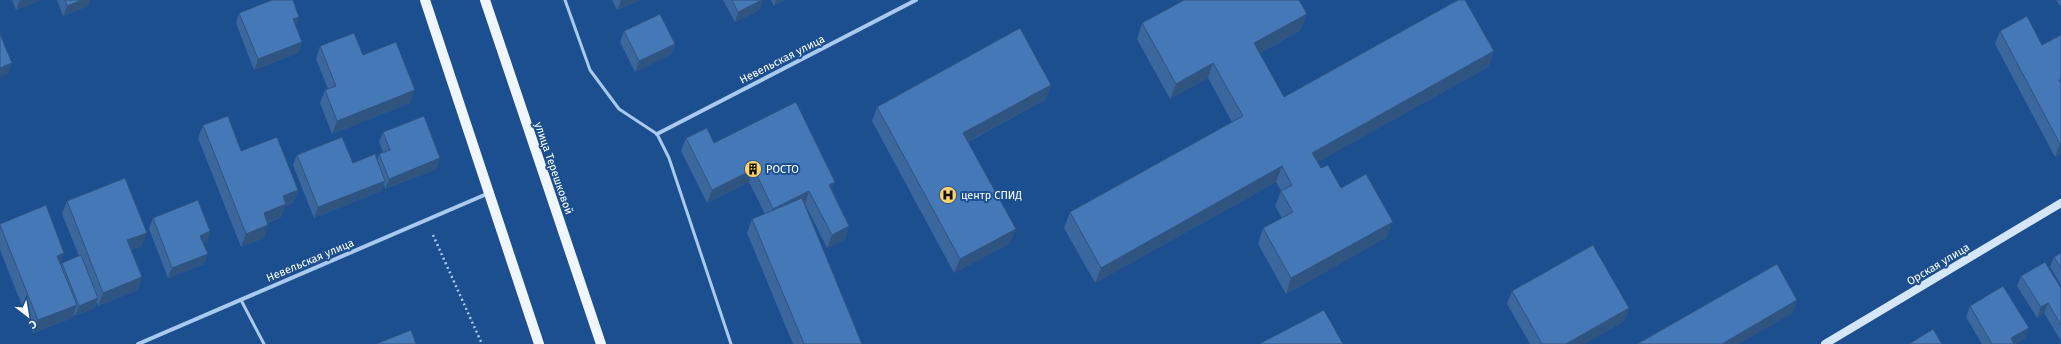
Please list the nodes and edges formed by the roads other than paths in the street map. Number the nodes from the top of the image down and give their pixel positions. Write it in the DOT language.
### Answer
graph roads {
  1 [pos="425,0"];
  2 [pos="485,0"];
  3 [pos="565,0"];
  4 [pos="916,0"];
  5 [pos="657,134"];
  6 [pos="489,193"];
  7 [pos="2061,203"];
  8 [pos="241,300"];
  9 [pos="138,344"];
  10 [pos="264,344"];
  11 [pos="539,344"];
  12 [pos="601,344"];
  13 [pos="731,344"];
  14 [pos="1826,344"];
  1 -- 6 [label="main road"];
  2 -- 12 [label="main road, улица Терешковой"];
  3 -- 5 [label="lane"];
  4 -- 5 [label="street, Невельская улица"];
  5 -- 13 [label="lane"];
  6 -- 8 [label="street, Невельская улица"];
  6 -- 11 [label="main road"];
  7 -- 14 [label="main road, Орская улица"];
  8 -- 9 [label="street, Невельская улица"];
  8 -- 10 [label="lane"];
}
